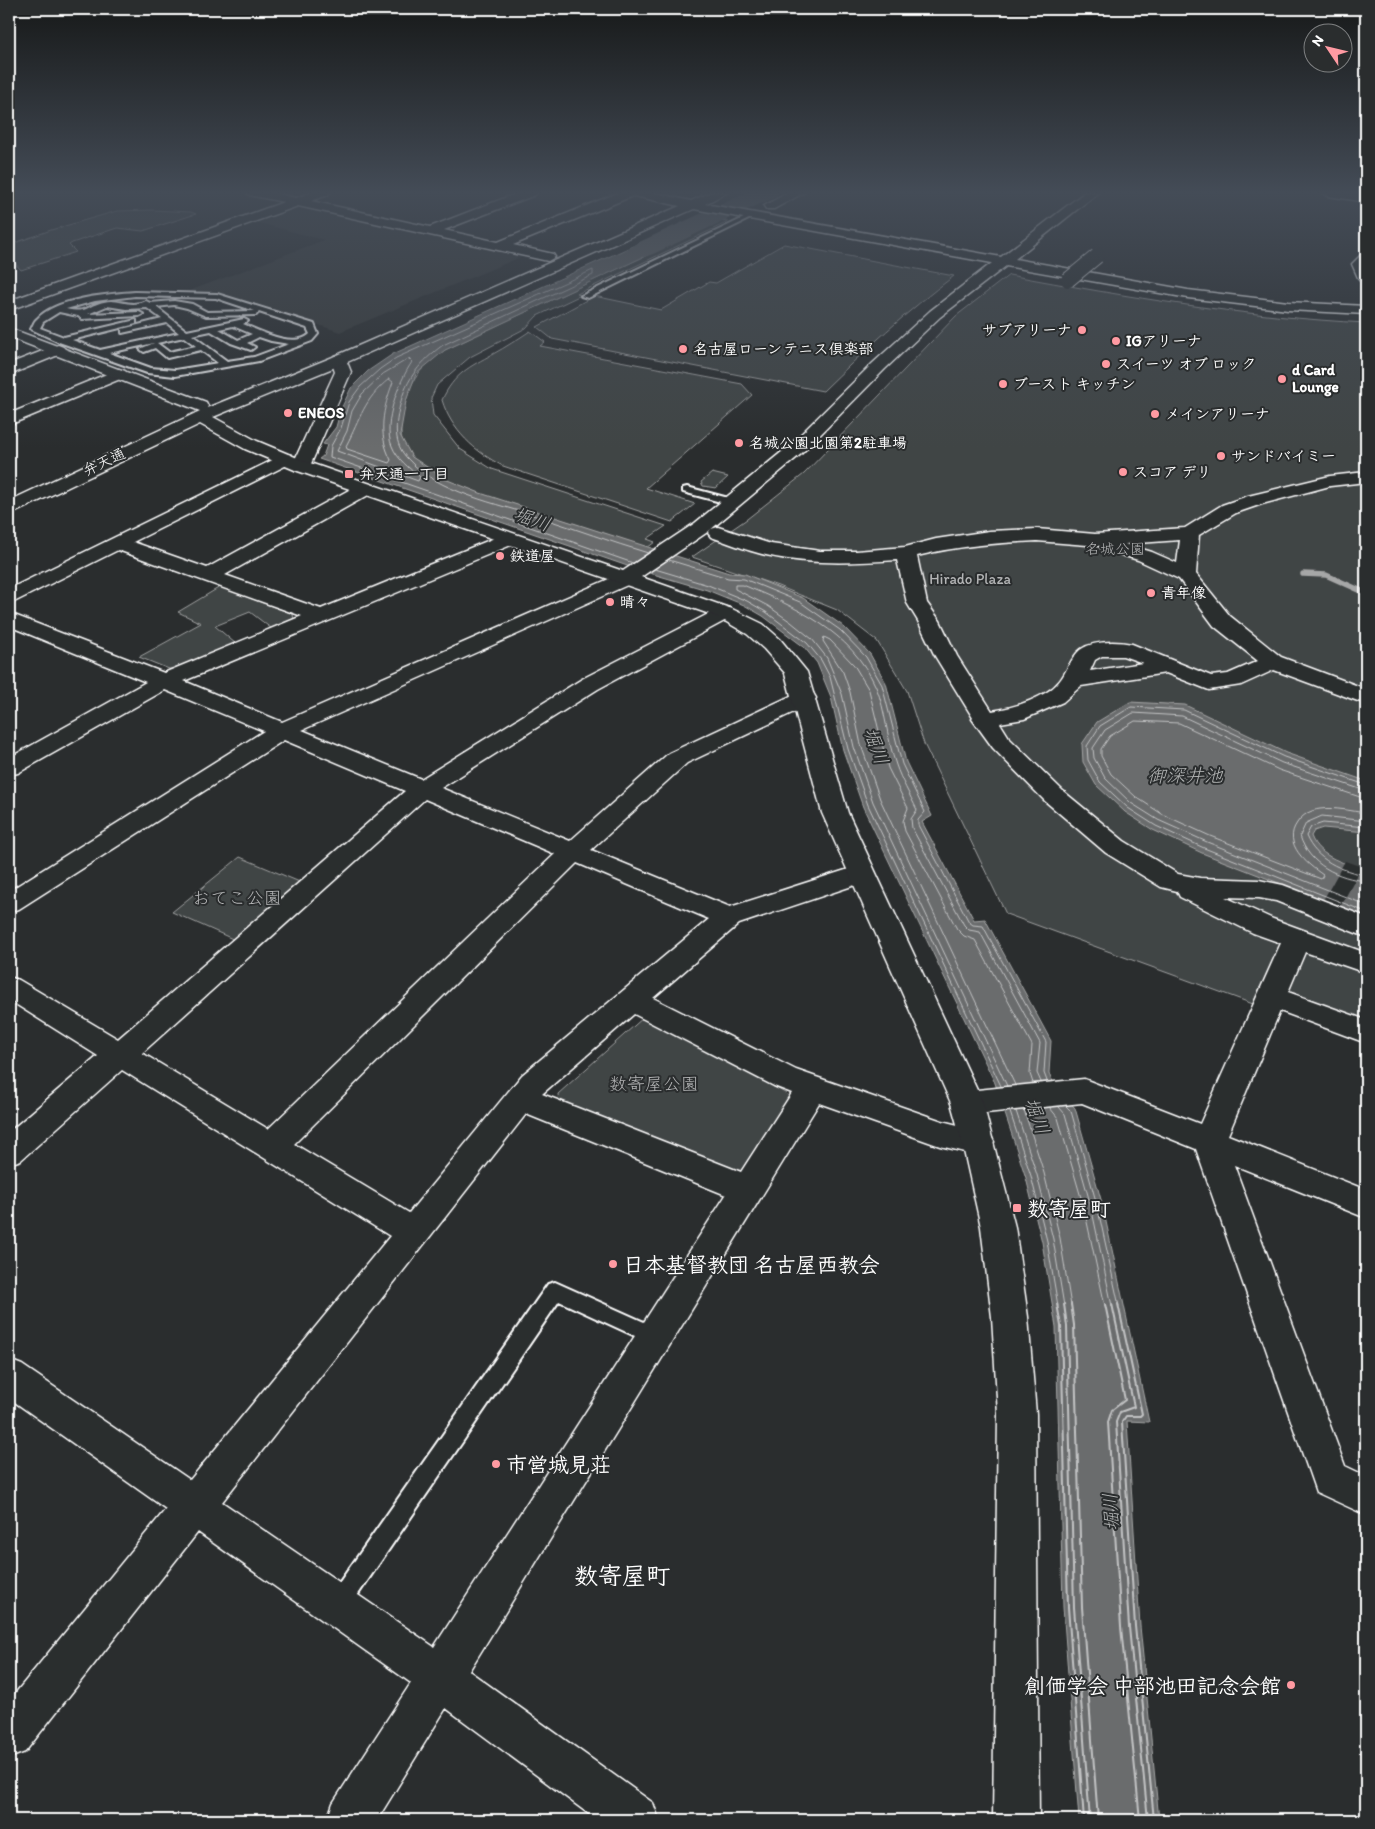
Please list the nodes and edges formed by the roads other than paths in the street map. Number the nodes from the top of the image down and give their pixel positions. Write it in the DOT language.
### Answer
graph roads {
  1 [pos="88,277"];
  2 [pos="502,277"];
  3 [pos="515,277"];
  4 [pos="622,277"];
  5 [pos="975,277"];
  6 [pos="1072,277"];
  7 [pos="1113,277"];
  8 [pos="1068,280"];
  9 [pos="135,294"];
  10 [pos="585,296"];
  11 [pos="243,304"];
  12 [pos="9,306"];
  13 [pos="149,306"];
  14 [pos="60,309"];
  15 [pos="1366,310"];
  16 [pos="51,312"];
  17 [pos="200,312"];
  18 [pos="214,314"];
  19 [pos="274,314"];
  20 [pos="182,315"];
  21 [pos="165,316"];
  22 [pos="234,323"];
  23 [pos="212,328"];
  24 [pos="202,330"];
  25 [pos="185,334"];
  26 [pos="257,335"];
  27 [pos="12,336"];
  28 [pos="235,337"];
  29 [pos="271,339"];
  30 [pos="299,343"];
  31 [pos="64,345"];
  32 [pos="251,347"];
  33 [pos="205,349"];
  34 [pos="98,353"];
  35 [pos="108,357"];
  36 [pos="172,359"];
  37 [pos="339,360"];
  38 [pos="161,362"];
  39 [pos="226,365"];
  40 [pos="119,368"];
  41 [pos="138,368"];
  42 [pos="9,370"];
  43 [pos="188,371"];
  44 [pos="200,412"];
  45 [pos="9,420"];
  46 [pos="293,463"];
  47 [pos="1366,477"];
  48 [pos="365,488"];
  49 [pos="687,490"];
  50 [pos="9,495"];
  51 [pos="732,502"];
  52 [pos="9,508"];
  53 [pos="718,533"];
  54 [pos="1190,533"];
  55 [pos="509,539"];
  56 [pos="1095,540"];
  57 [pos="116,543"];
  58 [pos="768,550"];
  59 [pos="906,553"];
  60 [pos="749,559"];
  61 [pos="630,575"];
  62 [pos="1186,575"];
  63 [pos="208,576"];
  64 [pos="9,597"];
  65 [pos="725,613"];
  66 [pos="321,616"];
  67 [pos="9,619"];
  68 [pos="1273,662"];
  69 [pos="164,680"];
  70 [pos="1366,697"];
  71 [pos="804,698"];
  72 [pos="984,718"];
  73 [pos="283,730"];
  74 [pos="9,768"];
  75 [pos="422,789"];
  76 [pos="573,852"];
  77 [pos="861,874"];
  78 [pos="1170,881"];
  79 [pos="9,903"];
  80 [pos="729,917"];
  81 [pos="1366,928"];
  82 [pos="1297,939"];
  83 [pos="1366,963"];
  84 [pos="9,987"];
  85 [pos="1272,997"];
  86 [pos="632,1000"];
  87 [pos="1366,1032"];
  88 [pos="120,1055"];
  89 [pos="812,1088"];
  90 [pos="520,1098"];
  91 [pos="982,1102"];
  92 [pos="1209,1141"];
  93 [pos="978,1142"];
  94 [pos="270,1146"];
  95 [pos="9,1151"];
  96 [pos="748,1190"];
  97 [pos="1366,1204"];
  98 [pos="413,1232"];
  99 [pos="655,1336"];
  100 [pos="9,1377"];
  101 [pos="1366,1496"];
  102 [pos="193,1506"];
  103 [pos="337,1606"];
  104 [pos="440,1677"];
  105 [pos="9,1736"];
  106 [pos="350,1820"];
  107 [pos="636,1820"];
  108 [pos="1016,1820"];
  1 -- 12 [label="street"];
  2 -- 44 [label="street"];
  3 -- 37 [label="street"];
  4 -- 10 [label="lane"];
  5 -- 51 [label="street"];
  6 -- 8 [label="street, bridge"];
  7 -- 15 [label="street"];
  9 -- 11 [label="lane"];
  9 -- 13 [label="lane"];
  9 -- 14 [label="lane"];
  11 -- 17 [label="lane"];
  11 -- 19 [label="lane"];
  13 -- 14 [label="lane"];
  13 -- 17 [label="lane"];
  13 -- 21 [label="lane"];
  14 -- 16 [label="lane"];
  16 -- 21 [label="lane"];
  16 -- 31 [label="lane"];
  17 -- 18 [label="lane"];
  17 -- 20 [label="lane"];
  18 -- 19 [label="lane"];
  18 -- 24 [label="lane"];
  19 -- 22 [label="lane"];
  19 -- 29 [label="lane"];
  19 -- 30 [label="lane"];
  21 -- 25 [label="lane"];
  21 -- 31 [label="lane"];
  22 -- 23 [label="lane"];
  22 -- 26 [label="lane"];
  23 -- 24 [label="lane"];
  23 -- 28 [label="lane"];
  24 -- 25 [label="lane"];
  25 -- 33 [label="lane"];
  25 -- 34 [label="lane"];
  26 -- 29 [label="lane"];
  26 -- 32 [label="lane"];
  27 -- 31 [label="street"];
  29 -- 30 [label="lane"];
  30 -- 39 [label="lane"];
  31 -- 34 [label="lane"];
  31 -- 40 [label="street"];
  31 -- 42 [label="street"];
  33 -- 35 [label="lane"];
  33 -- 36 [label="lane"];
  33 -- 39 [label="lane"];
  34 -- 35 [label="lane"];
  35 -- 40 [label="lane"];
  36 -- 38 [label="lane"];
  36 -- 43 [label="lane"];
  37 -- 44 [label="street"];
  37 -- 46 [label="street"];
  38 -- 40 [label="lane"];
  38 -- 41 [label="lane"];
  39 -- 43 [label="lane"];
  40 -- 41 [label="lane"];
  40 -- 44 [label="street"];
  40 -- 45 [label="street"];
  41 -- 43 [label="lane"];
  44 -- 46 [label="street"];
  44 -- 50 [label="street, 弁天通"];
  44 -- 52 [label="street, 弁天通"];
  46 -- 48 [label="street"];
  46 -- 57 [label="street"];
  47 -- 54 [label="street"];
  48 -- 55 [label="street"];
  48 -- 63 [label="street"];
  49 -- 51 [label="lane"];
  51 -- 61 [label="street"];
  53 -- 58 [label="street"];
  54 -- 56 [label="street"];
  54 -- 62 [label="street"];
  55 -- 61 [label="street"];
  55 -- 66 [label="street"];
  56 -- 59 [label="street"];
  56 -- 62 [label="street"];
  57 -- 63 [label="street"];
  57 -- 64 [label="street"];
  58 -- 59 [label="street"];
  58 -- 60 [label="street"];
  59 -- 72 [label="street"];
  61 -- 65 [label="street"];
  61 -- 73 [label="street"];
  62 -- 68 [label="street"];
  63 -- 66 [label="street"];
  65 -- 71 [label="street"];
  65 -- 75 [label="street"];
  66 -- 69 [label="street"];
  67 -- 69 [label="street"];
  68 -- 70 [label="street"];
  68 -- 72 [label="street"];
  69 -- 73 [label="street"];
  69 -- 74 [label="street"];
  71 -- 76 [label="street"];
  71 -- 77 [label="street"];
  72 -- 78 [label="street"];
  73 -- 75 [label="street"];
  73 -- 79 [label="street"];
  75 -- 76 [label="street"];
  75 -- 88 [label="street"];
  76 -- 80 [label="street"];
  76 -- 94 [label="street"];
  77 -- 80 [label="street"];
  77 -- 91 [label="street"];
  78 -- 81 [label="street"];
  78 -- 82 [label="street"];
  80 -- 86 [label="street"];
  82 -- 83 [label="street"];
  82 -- 85 [label="street"];
  84 -- 88 [label="street"];
  85 -- 87 [label="street"];
  85 -- 92 [label="street"];
  86 -- 89 [label="street"];
  86 -- 90 [label="street"];
  88 -- 94 [label="street"];
  88 -- 95 [label="street"];
  89 -- 93 [label="street"];
  89 -- 96 [label="street"];
  90 -- 96 [label="street"];
  90 -- 98 [label="street"];
  91 -- 92 [label="street"];
  91 -- 93 [label="street"];
  92 -- 97 [label="street"];
  92 -- 101 [label="street"];
  93 -- 108 [label="street"];
  94 -- 98 [label="street"];
  96 -- 99 [label="street"];
  98 -- 102 [label="street"];
  99 -- 103 [label="lane"];
  99 -- 104 [label="street"];
  100 -- 102 [label="street"];
  102 -- 103 [label="street"];
  102 -- 105 [label="street"];
  103 -- 104 [label="street"];
  104 -- 106 [label="street"];
  104 -- 107 [label="street"];
}
